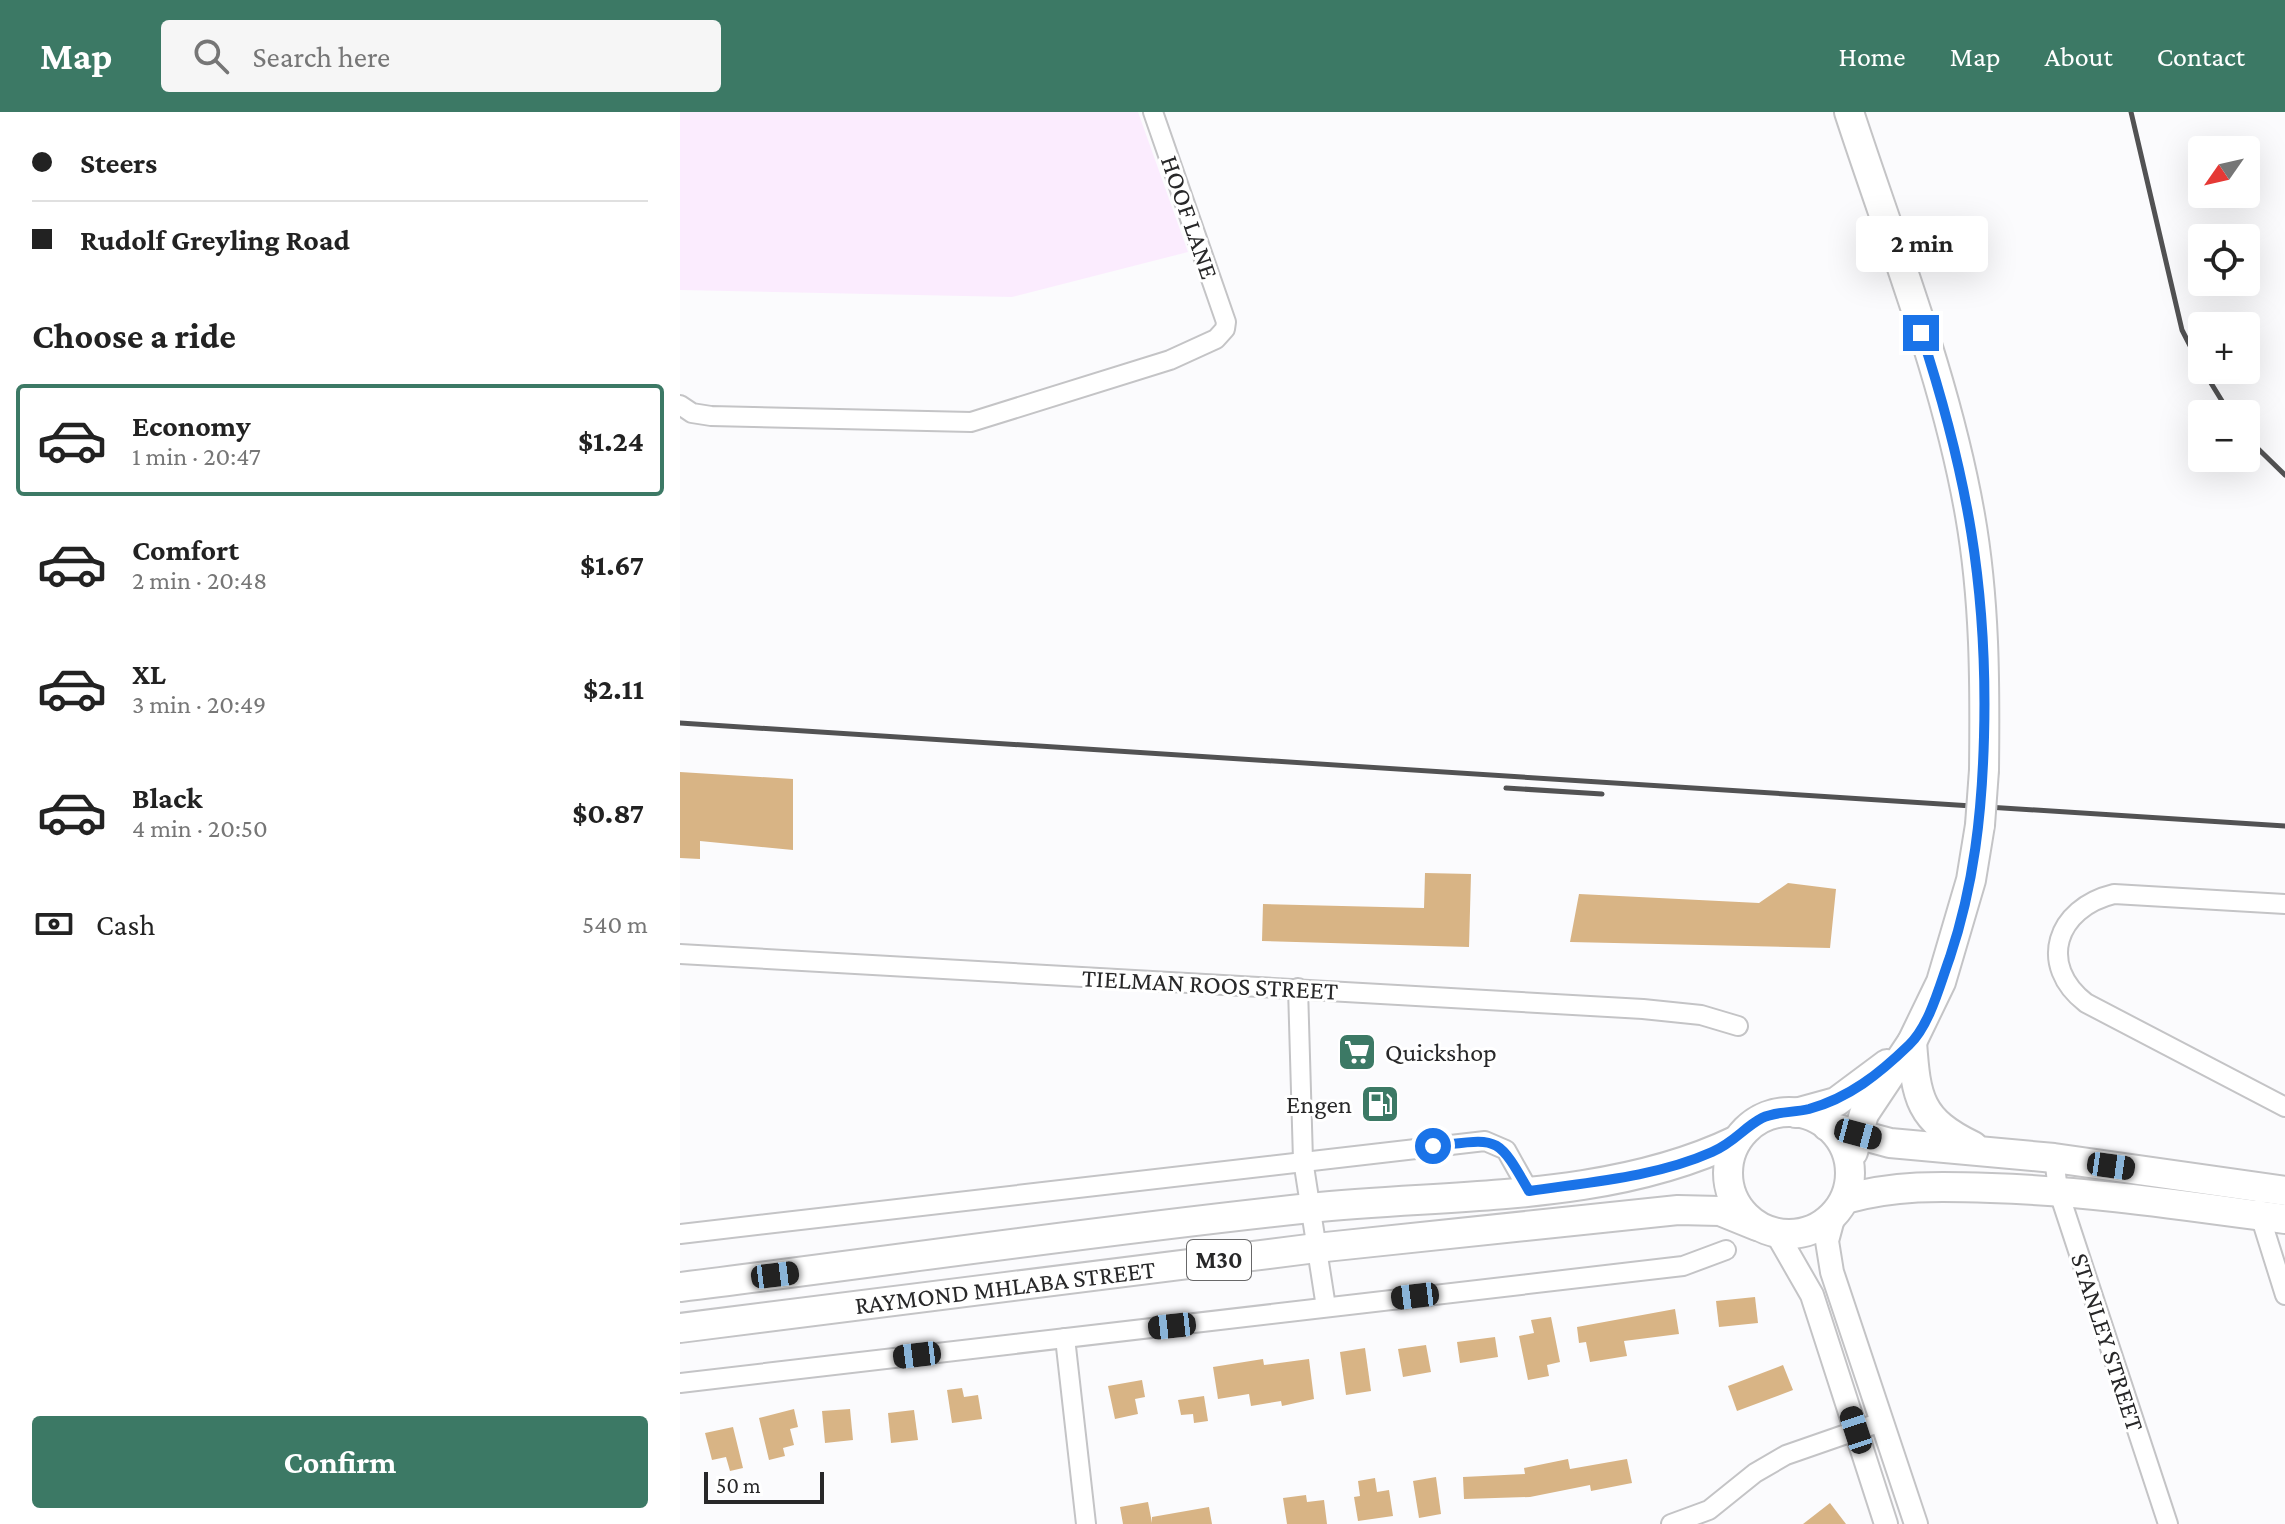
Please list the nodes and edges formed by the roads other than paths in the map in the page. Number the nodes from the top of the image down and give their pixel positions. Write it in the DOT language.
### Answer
graph roads {
  1 [pos="1153,112"];
  2 [pos="1849,112"];
  3 [pos="680,405"];
  4 [pos="2285,904"];
  5 [pos="680,954"];
  6 [pos="1298,988"];
  7 [pos="1738,1026"];
  8 [pos="1912,1042"];
  9 [pos="2285,1107"];
  10 [pos="1796,1113"];
  11 [pos="1827,1126"];
  12 [pos="1858,1134"];
  13 [pos="1737,1140"];
  14 [pos="1990,1154"];
  15 [pos="2054,1158"];
  16 [pos="1303,1160"];
  17 [pos="1849,1163"];
  18 [pos="2253,1187"];
  19 [pos="2058,1190"];
  20 [pos="1529,1191"];
  21 [pos="2285,1191"];
  22 [pos="1840,1207"];
  23 [pos="1311,1208"];
  24 [pos="2272,1217"];
  25 [pos="1767,1230"];
  26 [pos="680,1234"];
  27 [pos="1316,1248"];
  28 [pos="1726,1250"];
  29 [pos="680,1287"];
  30 [pos="2285,1295"];
  31 [pos="1326,1307"];
  32 [pos="680,1328"];
  33 [pos="1065,1338"];
  34 [pos="680,1383"];
  35 [pos="1881,1422"];
  36 [pos="1856,1430"];
  37 [pos="1707,1517"];
  38 [pos="1086,1524"];
  39 [pos="1671,1524"];
  40 [pos="1886,1524"];
  41 [pos="1916,1524"];
  42 [pos="2168,1524"];
  1 -- 3 [label="street, HOOF LANE"];
  2 -- 8 [label="main road, bridge"];
  4 -- 9 [label="street"];
  5 -- 6 [label="street, TIELMAN ROOS STREET"];
  6 -- 7 [label="street, TIELMAN ROOS STREET"];
  6 -- 16 [label="street"];
  8 -- 10 [label="main road, RAYMOND MHLABA STREET"];
  8 -- 12 [label="main road"];
  8 -- 14 [label="main road"];
  10 -- 11 [label="main road"];
  10 -- 13 [label="main road, RAYMOND MHLABA STREET / M30"];
  11 -- 12 [label="main road"];
  11 -- 17 [label="main road"];
  12 -- 14 [label="main road"];
  12 -- 17 [label="main road"];
  13 -- 20 [label="main road, RAYMOND MHLABA STREET / M30"];
  13 -- 25 [label="main road"];
  14 -- 15 [label="main road"];
  15 -- 18 [label="main road"];
  15 -- 19 [label="street, STANLEY STREET"];
  16 -- 20 [label="street"];
  16 -- 23 [label="street"];
  16 -- 26 [label="street"];
  17 -- 22 [label="main road"];
  18 -- 21 [label="main road"];
  18 -- 24 [label="street"];
  19 -- 22 [label="main road, RAYMOND MHLABA STREET / M30"];
  19 -- 24 [label="main road, RAYMOND MHLABA STREET / M30"];
  19 -- 42 [label="street, STANLEY STREET"];
  20 -- 23 [label="main road, RAYMOND MHLABA STREET / M30"];
  22 -- 25 [label="main road, RAYMOND MHLABA STREET / M30"];
  22 -- 35 [label="street"];
  23 -- 27 [label="street"];
  23 -- 29 [label="main road, RAYMOND MHLABA STREET / M30"];
  24 -- 30 [label="street"];
  25 -- 27 [label="main road, RAYMOND MHLABA STREET / M30"];
  25 -- 36 [label="street"];
  27 -- 31 [label="street"];
  27 -- 32 [label="main road, RAYMOND MHLABA STREET / M30"];
  28 -- 31 [label="street"];
  31 -- 33 [label="street"];
  33 -- 34 [label="street"];
  33 -- 38 [label="street"];
  35 -- 36 [label="street"];
  35 -- 41 [label="street"];
  36 -- 37 [label="street"];
  36 -- 40 [label="street"];
  37 -- 39 [label="street"];
}
